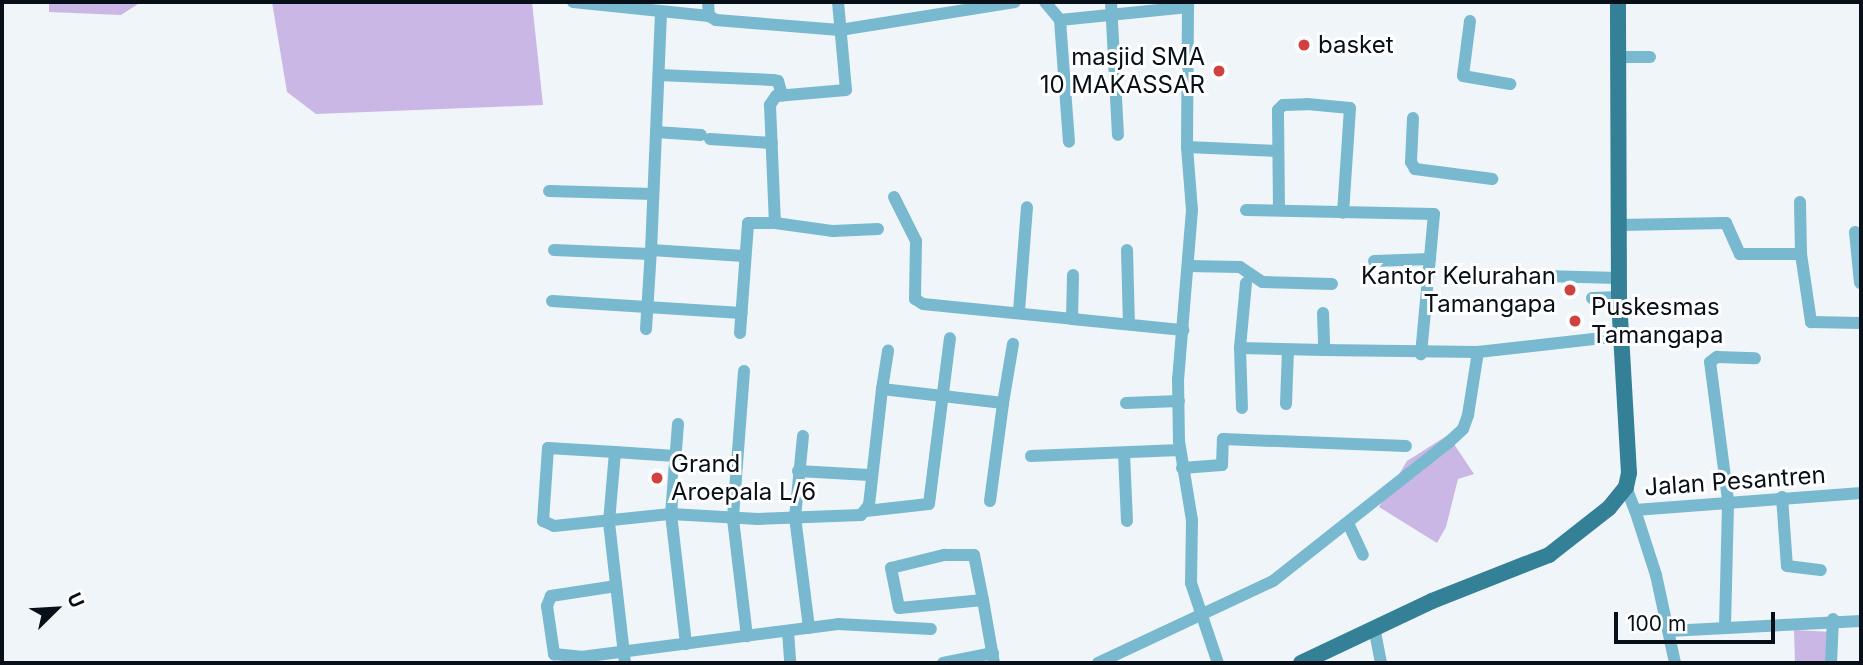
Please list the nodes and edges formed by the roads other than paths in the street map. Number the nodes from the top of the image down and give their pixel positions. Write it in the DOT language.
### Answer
graph roads {
  1 [pos="573,2"];
  2 [pos="708,2"];
  3 [pos="838,2"];
  4 [pos="1015,2"];
  5 [pos="1046,2"];
  6 [pos="1111,2"];
  7 [pos="1618,2"];
  8 [pos="1188,4"];
  9 [pos="661,13"];
  10 [pos="709,16"];
  11 [pos="1112,17"];
  12 [pos="1060,20"];
  13 [pos="1470,20"];
  14 [pos="840,30"];
  15 [pos="1618,57"];
  16 [pos="1650,57"];
  17 [pos="659,75"];
  18 [pos="1510,84"];
  19 [pos="782,95"];
  20 [pos="1413,118"];
  21 [pos="656,132"];
  22 [pos="1118,135"];
  23 [pos="1069,142"];
  24 [pos="772,143"];
  25 [pos="1187,148"];
  26 [pos="1276,151"];
  27 [pos="1492,179"];
  28 [pos="549,191"];
  29 [pos="653,194"];
  30 [pos="894,197"];
  31 [pos="1800,202"];
  32 [pos="1027,207"];
  33 [pos="1279,209"];
  34 [pos="1247,210"];
  35 [pos="1343,213"];
  36 [pos="775,223"];
  37 [pos="1619,225"];
  38 [pos="878,229"];
  39 [pos="1855,232"];
  40 [pos="554,250"];
  41 [pos="1127,250"];
  42 [pos="650,252"];
  43 [pos="1801,254"];
  44 [pos="744,256"];
  45 [pos="1430,259"];
  46 [pos="1374,261"];
  47 [pos="1188,267"];
  48 [pos="1073,275"];
  49 [pos="1543,276"];
  50 [pos="1619,278"];
  51 [pos="1246,283"];
  52 [pos="1332,284"];
  53 [pos="1861,285"];
  54 [pos="1619,297"];
  55 [pos="1592,298"];
  56 [pos="552,301"];
  57 [pos="648,306"];
  58 [pos="1019,311"];
  59 [pos="742,313"];
  60 [pos="1324,313"];
  61 [pos="1072,319"];
  62 [pos="1861,323"];
  63 [pos="1129,324"];
  64 [pos="646,329"];
  65 [pos="1182,330"];
  66 [pos="740,333"];
  67 [pos="1620,336"];
  68 [pos="950,338"];
  69 [pos="1013,344"];
  70 [pos="1240,348"];
  71 [pos="888,350"];
  72 [pos="1288,350"];
  73 [pos="1324,350"];
  74 [pos="1478,352"];
  75 [pos="1421,354"];
  76 [pos="1755,358"];
  77 [pos="744,371"];
  78 [pos="882,389"];
  79 [pos="944,397"];
  80 [pos="1179,401"];
  81 [pos="1003,402"];
  82 [pos="1126,403"];
  83 [pos="1286,404"];
  84 [pos="1242,408"];
  85 [pos="678,424"];
  86 [pos="803,436"];
  87 [pos="1406,446"];
  88 [pos="1180,450"];
  89 [pos="615,452"];
  90 [pos="1124,453"];
  91 [pos="675,456"];
  92 [pos="1031,456"];
  93 [pos="1182,468"];
  94 [pos="798,471"];
  95 [pos="869,475"];
  96 [pos="1626,487"];
  97 [pos="1861,493"];
  98 [pos="1783,498"];
  99 [pos="1728,500"];
  100 [pos="990,501"];
  101 [pos="1635,510"];
  102 [pos="866,511"];
  103 [pos="671,514"];
  104 [pos="795,517"];
  105 [pos="733,519"];
  106 [pos="609,522"];
  107 [pos="1127,522"];
  108 [pos="1348,523"];
  109 [pos="1363,555"];
  110 [pos="1821,570"];
  111 [pos="616,586"];
  112 [pos="983,600"];
  113 [pos="1199,617"];
  114 [pos="1833,619"];
  115 [pos="1861,621"];
  116 [pos="1725,627"];
  117 [pos="809,628"];
  118 [pos="931,629"];
  119 [pos="788,631"];
  120 [pos="1669,631"];
  121 [pos="1375,632"];
  122 [pos="747,636"];
  123 [pos="686,644"];
  124 [pos="624,657"];
  125 [pos="993,658"];
  126 [pos="568,661"];
  127 [pos="790,663"];
  128 [pos="943,663"];
  129 [pos="1098,663"];
  130 [pos="1218,663"];
  131 [pos="1301,663"];
  132 [pos="1381,663"];
  133 [pos="1675,663"];
  134 [pos="1831,663"];
  1 -- 9 [label="street"];
  2 -- 10 [label="street"];
  3 -- 14 [label="street"];
  4 -- 14 [label="street"];
  5 -- 12 [label="street"];
  6 -- 11 [label="street"];
  7 -- 15 [label="main road"];
  8 -- 11 [label="street"];
  8 -- 25 [label="street"];
  9 -- 10 [label="street"];
  9 -- 17 [label="street"];
  10 -- 14 [label="street"];
  11 -- 12 [label="street"];
  11 -- 22 [label="street"];
  12 -- 23 [label="street"];
  13 -- 18 [label="street"];
  14 -- 19 [label="street"];
  15 -- 16 [label="street"];
  15 -- 37 [label="main road"];
  17 -- 19 [label="street"];
  17 -- 21 [label="street"];
  19 -- 24 [label="street"];
  20 -- 27 [label="street"];
  21 -- 24 [label="street"];
  21 -- 29 [label="street"];
  24 -- 36 [label="street"];
  25 -- 26 [label="street"];
  25 -- 47 [label="street"];
  26 -- 33 [label="street"];
  26 -- 35 [label="street"];
  28 -- 29 [label="street"];
  29 -- 42 [label="street"];
  30 -- 58 [label="street"];
  31 -- 43 [label="street"];
  32 -- 58 [label="street"];
  33 -- 34 [label="street"];
  33 -- 35 [label="street"];
  35 -- 45 [label="street"];
  36 -- 38 [label="street"];
  36 -- 44 [label="street"];
  37 -- 43 [label="street"];
  37 -- 50 [label="main road"];
  39 -- 53 [label="street"];
  40 -- 42 [label="street"];
  41 -- 63 [label="street"];
  42 -- 44 [label="street"];
  42 -- 57 [label="street"];
  43 -- 62 [label="street"];
  44 -- 59 [label="street"];
  45 -- 46 [label="street"];
  45 -- 75 [label="street"];
  47 -- 52 [label="street"];
  47 -- 65 [label="street"];
  48 -- 61 [label="street"];
  49 -- 50 [label="street"];
  50 -- 54 [label="main road"];
  51 -- 70 [label="street"];
  54 -- 55 [label="street"];
  54 -- 67 [label="main road"];
  56 -- 57 [label="street"];
  57 -- 59 [label="street"];
  57 -- 64 [label="street"];
  58 -- 61 [label="street"];
  59 -- 66 [label="street"];
  60 -- 73 [label="street"];
  61 -- 63 [label="street"];
  63 -- 65 [label="street"];
  65 -- 80 [label="street"];
  67 -- 74 [label="street"];
  67 -- 96 [label="main road"];
  68 -- 79 [label="street"];
  69 -- 81 [label="street"];
  70 -- 72 [label="street"];
  70 -- 84 [label="street"];
  71 -- 78 [label="street"];
  72 -- 73 [label="street"];
  72 -- 83 [label="street"];
  73 -- 75 [label="street"];
  74 -- 75 [label="street"];
  74 -- 108 [label="street"];
  76 -- 99 [label="street"];
  77 -- 105 [label="street"];
  78 -- 79 [label="street"];
  78 -- 95 [label="street"];
  79 -- 81 [label="street"];
  79 -- 102 [label="street"];
  80 -- 82 [label="street"];
  80 -- 88 [label="street"];
  81 -- 100 [label="street"];
  85 -- 91 [label="street"];
  86 -- 94 [label="street"];
  87 -- 93 [label="street"];
  88 -- 90 [label="street"];
  88 -- 93 [label="street"];
  89 -- 91 [label="street"];
  89 -- 106 [label="street"];
  89 -- 106 [label="street"];
  90 -- 92 [label="street"];
  90 -- 107 [label="street"];
  91 -- 103 [label="street"];
  93 -- 113 [label="street"];
  94 -- 95 [label="street"];
  94 -- 104 [label="street"];
  95 -- 102 [label="street"];
  96 -- 101 [label="street, Jalan Pesantren"];
  96 -- 121 [label="main road"];
  97 -- 98 [label="street, Jalan Pesantren"];
  98 -- 99 [label="street, Jalan Pesantren"];
  98 -- 110 [label="street"];
  99 -- 101 [label="street, Jalan Pesantren"];
  99 -- 116 [label="street"];
  101 -- 120 [label="street"];
  102 -- 104 [label="street"];
  103 -- 105 [label="street"];
  103 -- 106 [label="street"];
  103 -- 123 [label="street"];
  104 -- 105 [label="street"];
  104 -- 117 [label="street"];
  105 -- 122 [label="street"];
  106 -- 111 [label="street"];
  108 -- 109 [label="street"];
  108 -- 113 [label="street"];
  111 -- 124 [label="street"];
  111 -- 126 [label="street"];
  112 -- 112 [label="street"];
  112 -- 125 [label="street"];
  113 -- 129 [label="street"];
  113 -- 130 [label="street"];
  114 -- 115 [label="street"];
  114 -- 116 [label="street"];
  114 -- 134 [label="street"];
  116 -- 120 [label="street"];
  117 -- 118 [label="street"];
  117 -- 119 [label="street"];
  119 -- 122 [label="street"];
  119 -- 127 [label="street"];
  120 -- 133 [label="street"];
  121 -- 131 [label="main road"];
  121 -- 132 [label="street"];
  122 -- 123 [label="street"];
  123 -- 124 [label="street"];
  124 -- 126 [label="street"];
  125 -- 128 [label="street"];
}
